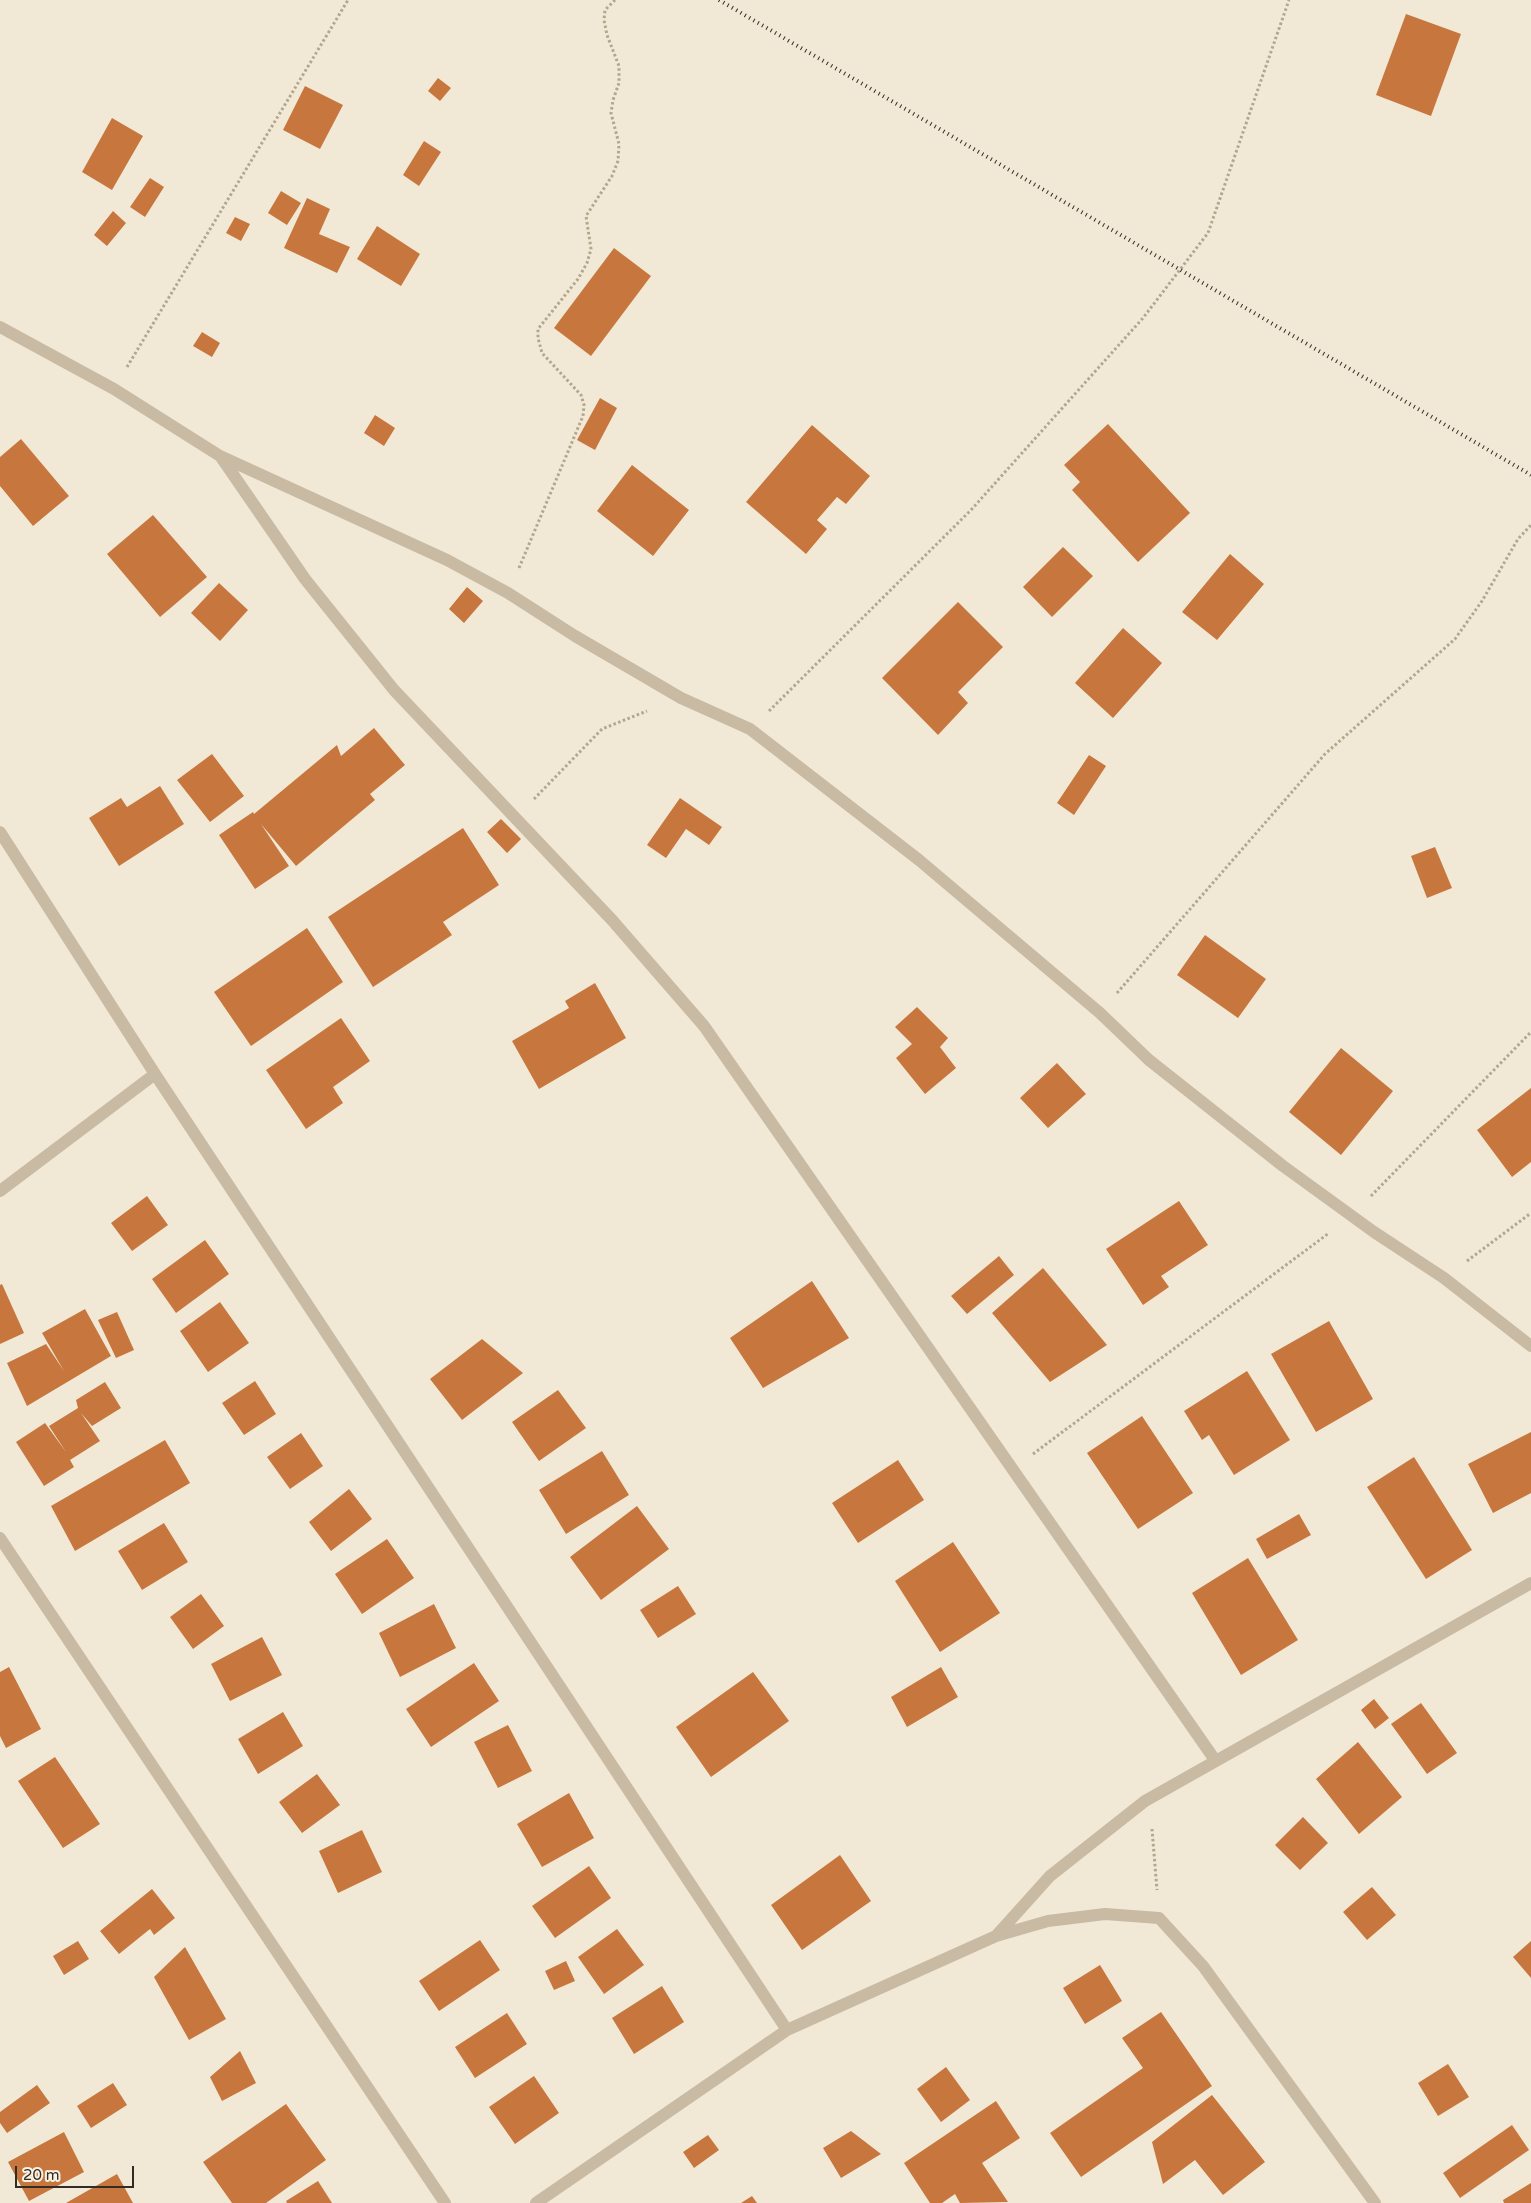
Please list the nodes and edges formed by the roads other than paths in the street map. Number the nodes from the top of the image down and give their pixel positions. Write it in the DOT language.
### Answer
graph roads {
  1 [pos="0,327"];
  2 [pos="220,456"];
  3 [pos="0,832"];
  4 [pos="155,1074"];
  5 [pos="0,1190"];
  6 [pos="1531,1346"];
  7 [pos="0,1538"];
  8 [pos="1531,1583"];
  9 [pos="1215,1760"];
  10 [pos="996,1936"];
  11 [pos="788,2030"];
  12 [pos="445,2203"];
  13 [pos="536,2203"];
  14 [pos="1375,2203"];
  1 -- 2 [label="street"];
  2 -- 6 [label="street"];
  2 -- 9 [label="street"];
  3 -- 4 [label="street"];
  4 -- 5 [label="street"];
  4 -- 11 [label="street"];
  7 -- 12 [label="street"];
  8 -- 9 [label="street"];
  9 -- 10 [label="street"];
  10 -- 11 [label="street"];
  10 -- 14 [label="street"];
  11 -- 13 [label="street"];
}
